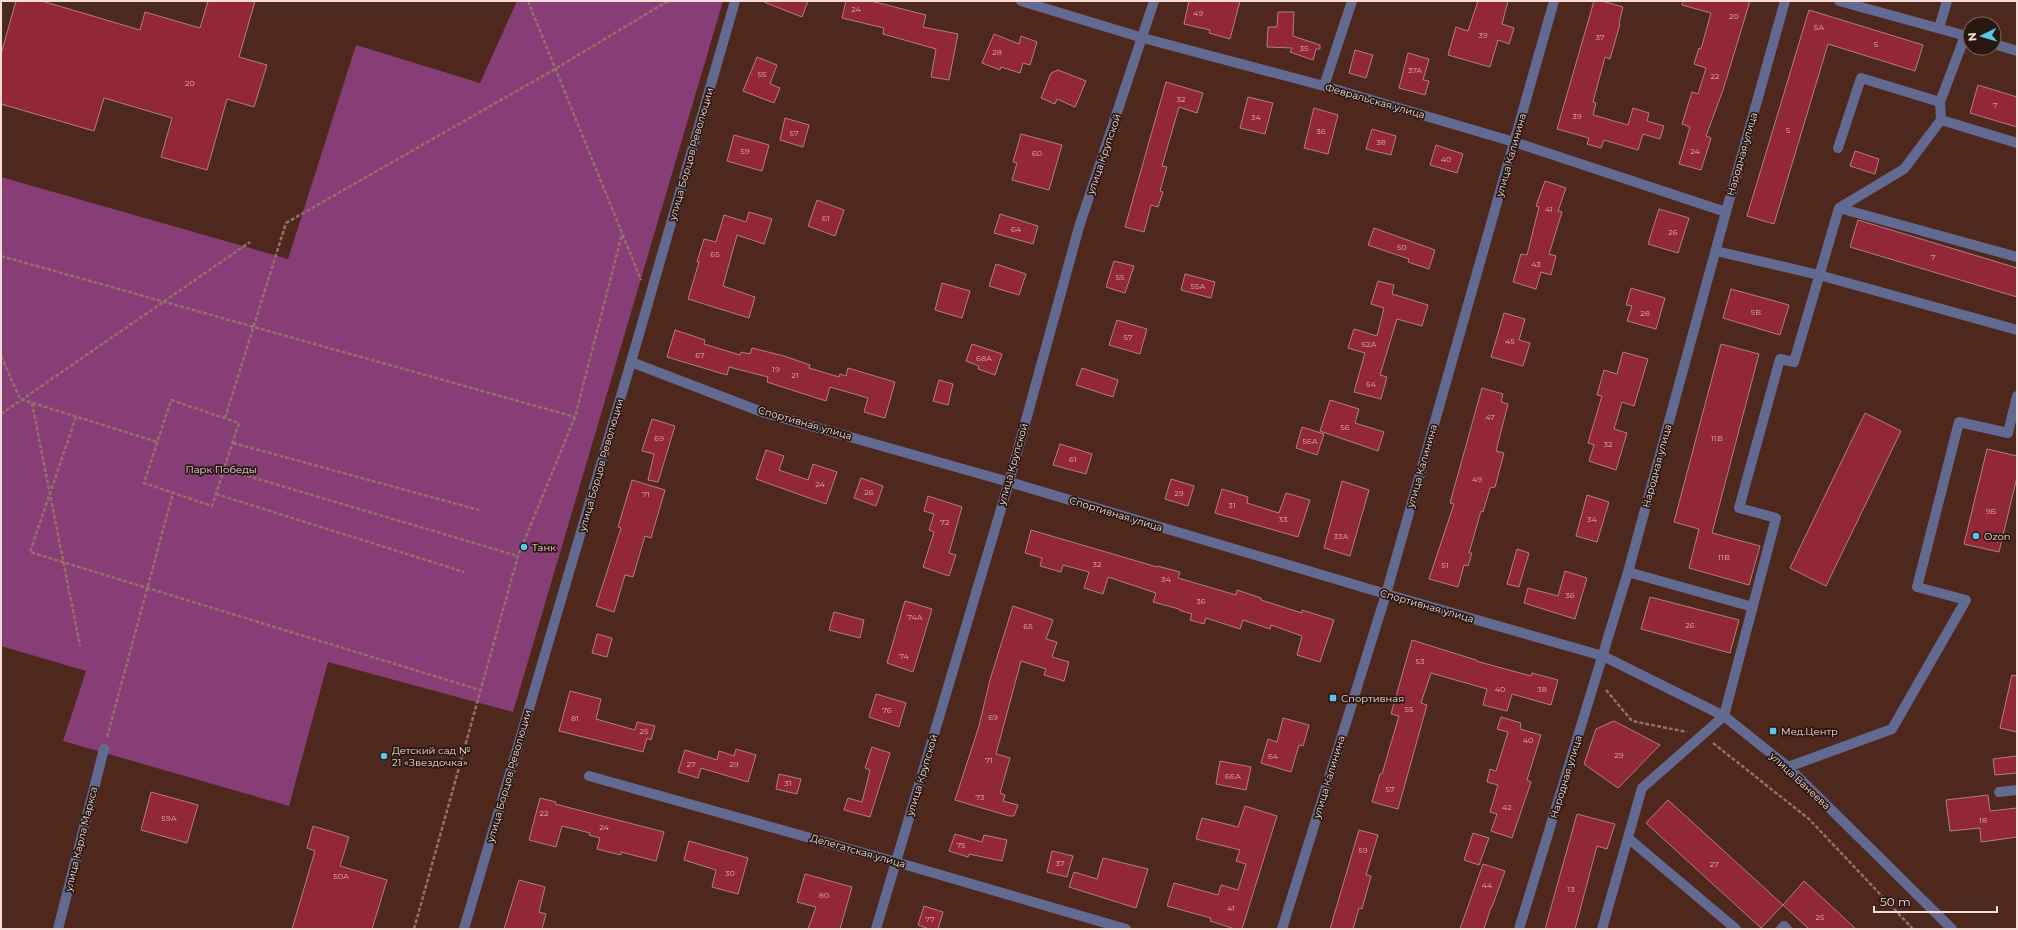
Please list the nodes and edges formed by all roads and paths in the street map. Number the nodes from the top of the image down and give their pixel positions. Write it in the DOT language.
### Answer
graph roads {
  1 [pos="528,1"];
  2 [pos="668,1"];
  3 [pos="735,1"];
  4 [pos="1021,1"];
  5 [pos="1154,1"];
  6 [pos="1352,1"];
  7 [pos="1554,1"];
  8 [pos="1785,1"];
  9 [pos="1839,1"];
  10 [pos="1947,1"];
  11 [pos="1939,28"];
  12 [pos="1962,35"];
  13 [pos="1143,38"];
  14 [pos="2002,46"];
  15 [pos="1962,49"];
  16 [pos="2017,51"];
  17 [pos="555,69"];
  18 [pos="1324,86"];
  19 [pos="1940,102"];
  20 [pos="1941,120"];
  21 [pos="1514,142"];
  22 [pos="2017,143"];
  23 [pos="1838,148"];
  24 [pos="1839,208"];
  25 [pos="1726,212"];
  26 [pos="622,234"];
  27 [pos="250,242"];
  28 [pos="1716,251"];
  29 [pos="1,256"];
  30 [pos="2017,257"];
  31 [pos="1819,275"];
  32 [pos="642,281"];
  33 [pos="2017,330"];
  34 [pos="1,356"];
  35 [pos="631,362"];
  36 [pos="2017,396"];
  37 [pos="20,399"];
  38 [pos="32,403"];
  39 [pos="1,414"];
  40 [pos="76,417"];
  41 [pos="575,417"];
  42 [pos="226,418"];
  43 [pos="157,442"];
  44 [pos="233,443"];
  45 [pos="224,469"];
  46 [pos="1009,482"];
  47 [pos="50,493"];
  48 [pos="173,493"];
  49 [pos="216,494"];
  50 [pos="479,510"];
  51 [pos="518,556"];
  52 [pos="64,562"];
  53 [pos="464,572"];
  54 [pos="1628,572"];
  55 [pos="148,588"];
  56 [pos="1386,594"];
  57 [pos="1753,607"];
  58 [pos="80,646"];
  59 [pos="1603,656"];
  60 [pos="480,690"];
  61 [pos="1605,690"];
  62 [pos="1724,716"];
  63 [pos="1703,734"];
  64 [pos="104,749"];
  65 [pos="1788,767"];
  66 [pos="589,776"];
  67 [pos="2017,790"];
  68 [pos="1999,792"];
  69 [pos="1628,838"];
  70 [pos="896,862"];
  71 [pos="58,929"];
  72 [pos="414,929"];
  73 [pos="464,929"];
  74 [pos="876,929"];
  75 [pos="1126,929"];
  76 [pos="1282,929"];
  77 [pos="1519,929"];
  78 [pos="1602,929"];
  79 [pos="1736,929"];
  80 [pos="1781,929"];
  81 [pos="1787,929"];
  82 [pos="1913,929"];
  83 [pos="1952,929"];
  1 -- 17 [label="path"];
  2 -- 17 [label="path"];
  3 -- 35 [label="street, улица Борцов Революции"];
  4 -- 13 [label="street, Февральская улица"];
  5 -- 13 [label="street, улица Крупской"];
  6 -- 18 [label="street"];
  7 -- 21 [label="street, улица Калинина"];
  8 -- 25 [label="street, Народная улица"];
  9 -- 11 [label="street"];
  10 -- 11 [label="street"];
  11 -- 12 [label="street"];
  13 -- 18 [label="street, Февральская улица"];
  13 -- 46 [label="street, улица Крупской"];
  14 -- 16 [label="street"];
  15 -- 19 [label="street"];
  17 -- 26 [label="path"];
  17 -- 42 [label="path"];
  18 -- 21 [label="street, Февральская улица"];
  19 -- 20 [label="street"];
  19 -- 23 [label="street"];
  20 -- 22 [label="street"];
  20 -- 24 [label="street"];
  21 -- 25 [label="street, Февральская улица"];
  21 -- 56 [label="street, улица Калинина"];
  24 -- 30 [label="street"];
  24 -- 31 [label="street"];
  25 -- 28 [label="street, Народная улица"];
  26 -- 32 [label="path"];
  26 -- 41 [label="path"];
  27 -- 37 [label="path"];
  28 -- 31 [label="street"];
  28 -- 54 [label="street, Народная улица"];
  29 -- 41 [label="path"];
  31 -- 33 [label="street"];
  31 -- 57 [label="street"];
  34 -- 37 [label="path"];
  35 -- 46 [label="street, Спортивная улица"];
  35 -- 73 [label="street, улица Борцов Революции"];
  36 -- 65 [label="street"];
  37 -- 38 [label="path"];
  37 -- 39 [label="path"];
  38 -- 40 [label="path"];
  38 -- 47 [label="path"];
  40 -- 43 [label="path"];
  40 -- 47 [label="path"];
  41 -- 51 [label="path"];
  42 -- 43 [label="path"];
  42 -- 44 [label="path"];
  43 -- 48 [label="path"];
  44 -- 45 [label="path"];
  44 -- 50 [label="path"];
  45 -- 49 [label="path"];
  45 -- 51 [label="path"];
  46 -- 56 [label="street, Спортивная улица"];
  46 -- 70 [label="street, улица Крупской"];
  47 -- 52 [label="path"];
  47 -- 52 [label="path"];
  48 -- 49 [label="path"];
  48 -- 55 [label="path"];
  49 -- 53 [label="path"];
  51 -- 60 [label="path"];
  52 -- 55 [label="path"];
  52 -- 58 [label="path"];
  54 -- 57 [label="street"];
  54 -- 59 [label="street, Народная улица"];
  55 -- 60 [label="path"];
  55 -- 64 [label="path"];
  56 -- 59 [label="street, Спортивная улица"];
  56 -- 76 [label="street, улица Калинина"];
  57 -- 62 [label="street"];
  59 -- 62 [label="street, улица Ванеева"];
  59 -- 77 [label="street, Народная улица"];
  60 -- 72 [label="path"];
  61 -- 63 [label="path"];
  62 -- 63 [label="street"];
  62 -- 65 [label="street, улица Ванеева"];
  63 -- 69 [label="street"];
  63 -- 82 [label="path"];
  64 -- 71 [label="street, улица Карла Маркса"];
  65 -- 83 [label="street, улица Ванеева"];
  66 -- 70 [label="street, Делегатская улица"];
  67 -- 68 [label="street"];
  69 -- 78 [label="street"];
  69 -- 79 [label="street"];
  70 -- 74 [label="street, улица Крупской"];
  70 -- 75 [label="street, Делегатская улица"];
  80 -- 81 [label="street"];
}
